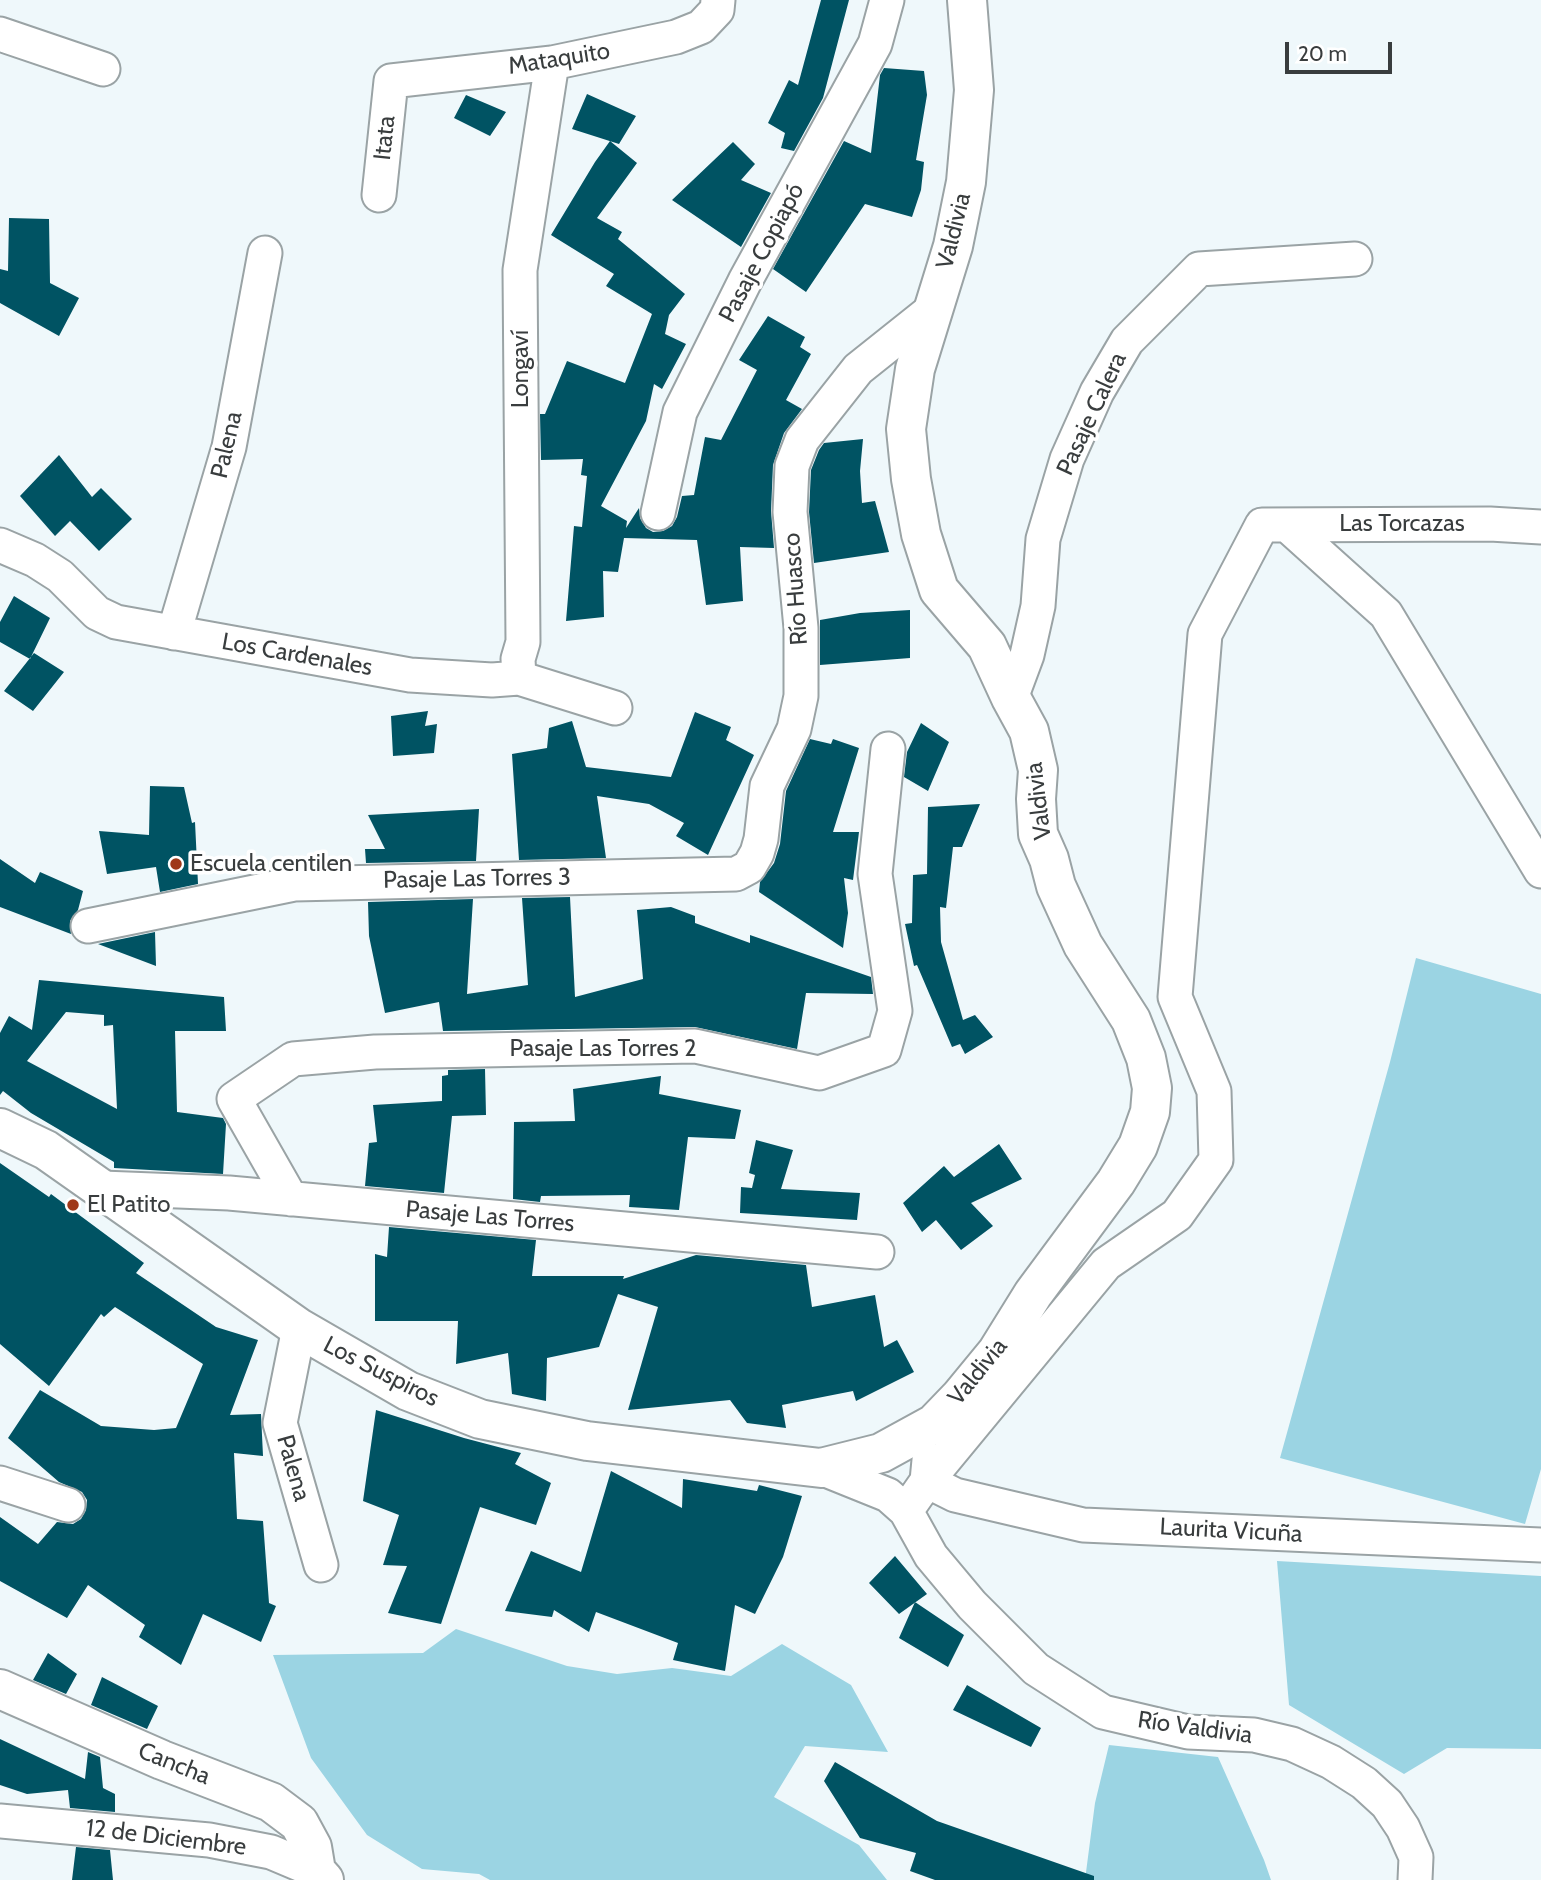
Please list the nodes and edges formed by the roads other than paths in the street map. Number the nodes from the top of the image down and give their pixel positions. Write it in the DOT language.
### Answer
graph roads {
  1 [pos="887,0"];
  2 [pos="967,0"];
  3 [pos="718,5"];
  4 [pos="0,34"];
  5 [pos="552,63"];
  6 [pos="103,69"];
  7 [pos="391,81"];
  8 [pos="379,195"];
  9 [pos="265,253"];
  10 [pos="1355,259"];
  11 [pos="932,310"];
  12 [pos="658,513"];
  13 [pos="1275,525"];
  14 [pos="1541,527"];
  15 [pos="0,545"];
  16 [pos="174,633"];
  17 [pos="519,678"];
  18 [pos="1011,698"];
  19 [pos="615,708"];
  20 [pos="888,750"];
  21 [pos="1541,871"];
  22 [pos="702,873"];
  23 [pos="88,926"];
  24 [pos="0,1128"];
  25 [pos="102,1188"];
  26 [pos="291,1199"];
  27 [pos="877,1252"];
  28 [pos="299,1328"];
  29 [pos="934,1424"];
  30 [pos="821,1468"];
  31 [pos="927,1482"];
  32 [pos="0,1483"];
  33 [pos="68,1505"];
  34 [pos="905,1511"];
  35 [pos="1541,1545"];
  36 [pos="321,1565"];
  37 [pos="0,1689"];
  38 [pos="0,1821"];
  39 [pos="320,1875"];
  40 [pos="1415,1880"];
  1 -- 12 [label="street, Pasaje Copiapó"];
  2 -- 11 [label="street, Valdivia"];
  3 -- 5 [label="street, Mataquito"];
  4 -- 6 [label="street"];
  5 -- 7 [label="street, Mataquito"];
  5 -- 17 [label="street, Longaví"];
  7 -- 8 [label="street, Itata"];
  9 -- 16 [label="street, Palena"];
  10 -- 18 [label="street, Pasaje Calera"];
  11 -- 18 [label="street, Valdivia"];
  11 -- 22 [label="street, Río Huasco"];
  13 -- 14 [label="street, Las Torcazas"];
  13 -- 21 [label="street"];
  13 -- 31 [label="street"];
  15 -- 16 [label="street, Los Cardenales"];
  16 -- 17 [label="street, Los Cardenales"];
  17 -- 19 [label="street, Los Cardenales"];
  18 -- 29 [label="street, Valdivia"];
  20 -- 26 [label="street, Pasaje Las Torres 2"];
  22 -- 23 [label="street, Pasaje Las Torres 3"];
  24 -- 25 [label="street, Los Suspiros"];
  25 -- 26 [label="street, Pasaje Las Torres"];
  25 -- 28 [label="street, Los Suspiros"];
  26 -- 27 [label="street, Pasaje Las Torres"];
  28 -- 30 [label="street, Los Suspiros"];
  28 -- 36 [label="street, Palena"];
  29 -- 30 [label="street, Valdivia"];
  29 -- 31 [label="street"];
  30 -- 34 [label="street, Río Valdivia"];
  31 -- 34 [label="street"];
  31 -- 35 [label="street, Laurita Vicuña"];
  32 -- 33 [label="street"];
  34 -- 40 [label="street, Río Valdivia"];
  37 -- 39 [label="street, Cancha"];
  38 -- 39 [label="street, 12 de Diciembre"];
}
